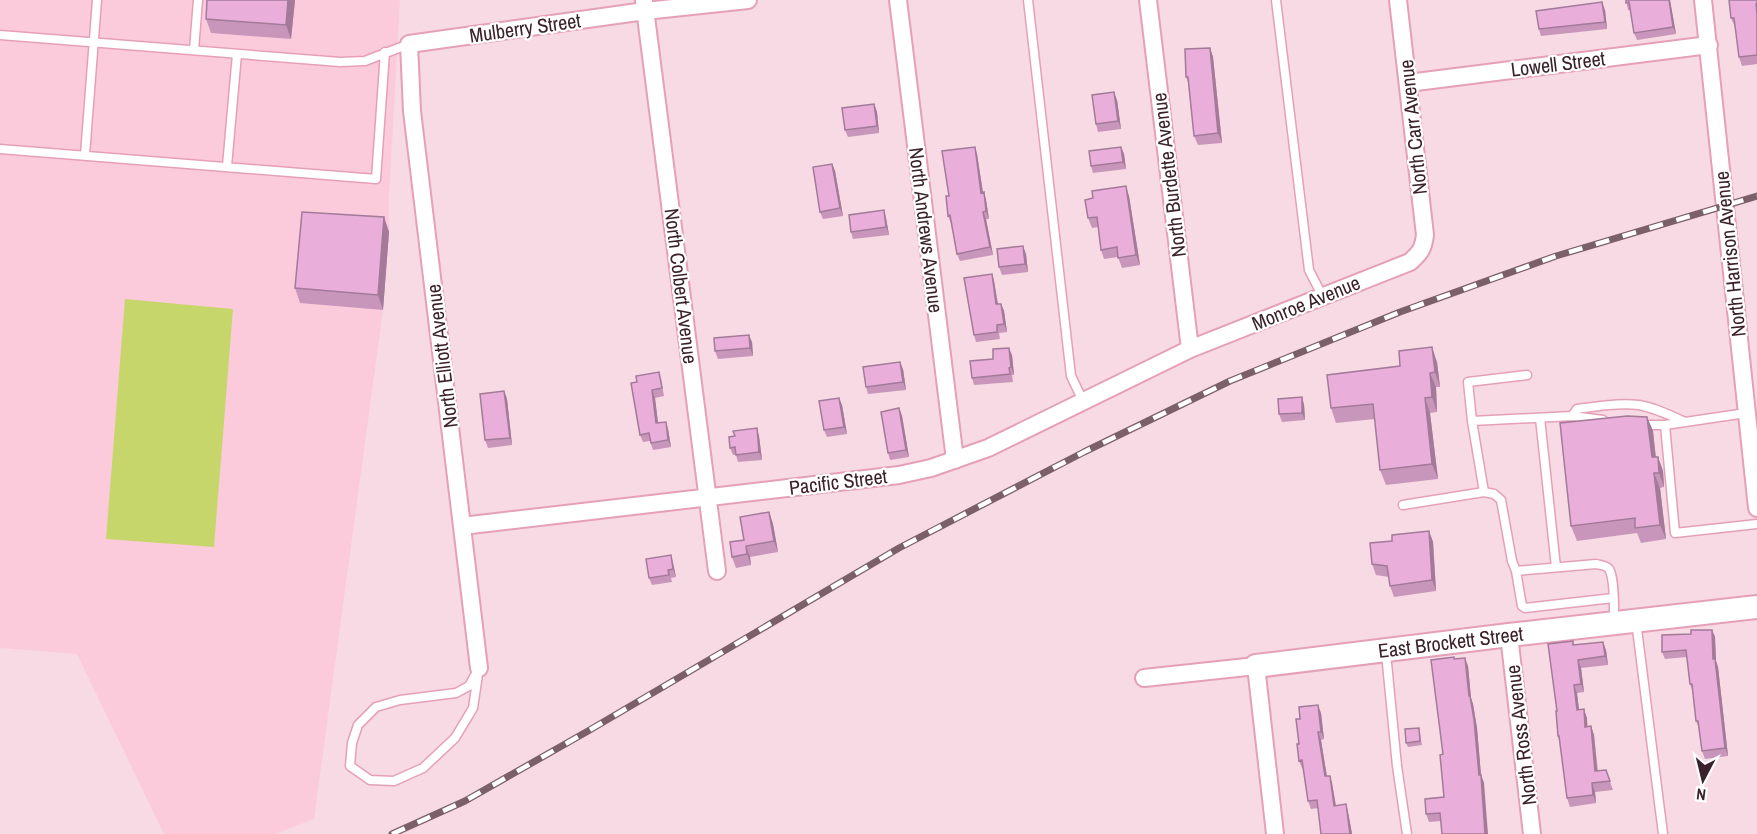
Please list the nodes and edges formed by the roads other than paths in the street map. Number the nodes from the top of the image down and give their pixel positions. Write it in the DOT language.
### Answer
graph roads {
  1 [pos="97,0"];
  2 [pos="198,0"];
  3 [pos="748,0"];
  4 [pos="897,0"];
  5 [pos="1028,0"];
  6 [pos="1148,0"];
  7 [pos="1276,0"];
  8 [pos="1398,0"];
  9 [pos="1703,0"];
  10 [pos="645,6"];
  11 [pos="0,35"];
  12 [pos="93,42"];
  13 [pos="409,44"];
  14 [pos="1709,45"];
  15 [pos="194,50"];
  16 [pos="385,52"];
  17 [pos="237,54"];
  18 [pos="1408,83"];
  19 [pos="0,149"];
  20 [pos="85,155"];
  21 [pos="227,166"];
  22 [pos="1420,253"];
  23 [pos="1323,297"];
  24 [pos="1190,350"];
  25 [pos="1749,367"];
  26 [pos="1527,375"];
  27 [pos="1083,401"];
  28 [pos="1746,413"];
  29 [pos="1572,416"];
  30 [pos="1540,418"];
  31 [pos="1472,421"];
  32 [pos="1613,422"];
  33 [pos="1685,422"];
  34 [pos="1631,424"];
  35 [pos="1665,425"];
  36 [pos="955,460"];
  37 [pos="1484,492"];
  38 [pos="708,497"];
  39 [pos="1403,505"];
  40 [pos="1757,508"];
  41 [pos="1757,524"];
  42 [pos="462,526"];
  43 [pos="1556,567"];
  44 [pos="717,571"];
  45 [pos="1516,571"];
  46 [pos="1613,598"];
  47 [pos="1757,608"];
  48 [pos="1636,621"];
  49 [pos="1614,623"];
  50 [pos="1509,635"];
  51 [pos="1386,650"];
  52 [pos="1256,666"];
  53 [pos="479,668"];
  54 [pos="1144,678"];
  55 [pos="1275,834"];
  56 [pos="1407,834"];
  57 [pos="1532,834"];
  58 [pos="1663,834"];
  1 -- 12 [label="lane"];
  2 -- 15 [label="lane"];
  3 -- 10 [label="street, Mulberry Street"];
  4 -- 36 [label="street, North Andrews Avenue"];
  5 -- 27 [label="lane"];
  6 -- 24 [label="street, North Burdette Avenue"];
  7 -- 23 [label="lane"];
  8 -- 18 [label="street, North Carr Avenue"];
  9 -- 14 [label="street, North Harrison Avenue"];
  10 -- 13 [label="street, Mulberry Street"];
  10 -- 38 [label="street, North Colbert Avenue"];
  11 -- 12 [label="lane"];
  12 -- 15 [label="lane"];
  12 -- 20 [label="lane"];
  13 -- 16 [label="lane"];
  13 -- 42 [label="street, North Elliott Avenue"];
  14 -- 18 [label="street, Lowell Street"];
  14 -- 25 [label="street, North Harrison Avenue"];
  15 -- 17 [label="lane"];
  16 -- 17 [label="lane"];
  16 -- 21 [label="lane"];
  17 -- 21 [label="lane"];
  18 -- 22 [label="street, North Carr Avenue"];
  19 -- 20 [label="lane"];
  20 -- 21 [label="lane"];
  22 -- 23 [label="street, Monroe Avenue"];
  23 -- 24 [label="street, Monroe Avenue"];
  24 -- 27 [label="street, Pacific Street"];
  25 -- 28 [label="street, North Harrison Avenue"];
  26 -- 31 [label="lane"];
  27 -- 36 [label="street, Pacific Street"];
  28 -- 33 [label="lane"];
  28 -- 40 [label="street, North Harrison Avenue"];
  29 -- 30 [label="lane"];
  29 -- 32 [label="lane"];
  29 -- 33 [label="lane"];
  30 -- 31 [label="lane"];
  30 -- 43 [label="lane"];
  31 -- 37 [label="lane"];
  33 -- 35 [label="lane"];
  34 -- 35 [label="lane"];
  35 -- 41 [label="lane"];
  36 -- 38 [label="street, Pacific Street"];
  37 -- 39 [label="lane"];
  37 -- 45 [label="lane"];
  38 -- 42 [label="street, Pacific Street"];
  38 -- 44 [label="street, North Colbert Avenue"];
  42 -- 53 [label="street, North Elliott Avenue"];
  43 -- 45 [label="lane"];
  43 -- 46 [label="lane"];
  45 -- 46 [label="lane"];
  46 -- 49 [label="lane"];
  47 -- 48 [label="street, East Brockett Street"];
  48 -- 49 [label="street, East Brockett Street"];
  48 -- 58 [label="lane"];
  49 -- 50 [label="street, East Brockett Street"];
  50 -- 51 [label="street, East Brockett Street"];
  50 -- 57 [label="street, North Ross Avenue"];
  51 -- 52 [label="street, East Brockett Street"];
  51 -- 56 [label="lane"];
  52 -- 54 [label="street, East Brockett Street"];
  52 -- 55 [label="street"];
  53 -- 53 [label="lane"];
}
